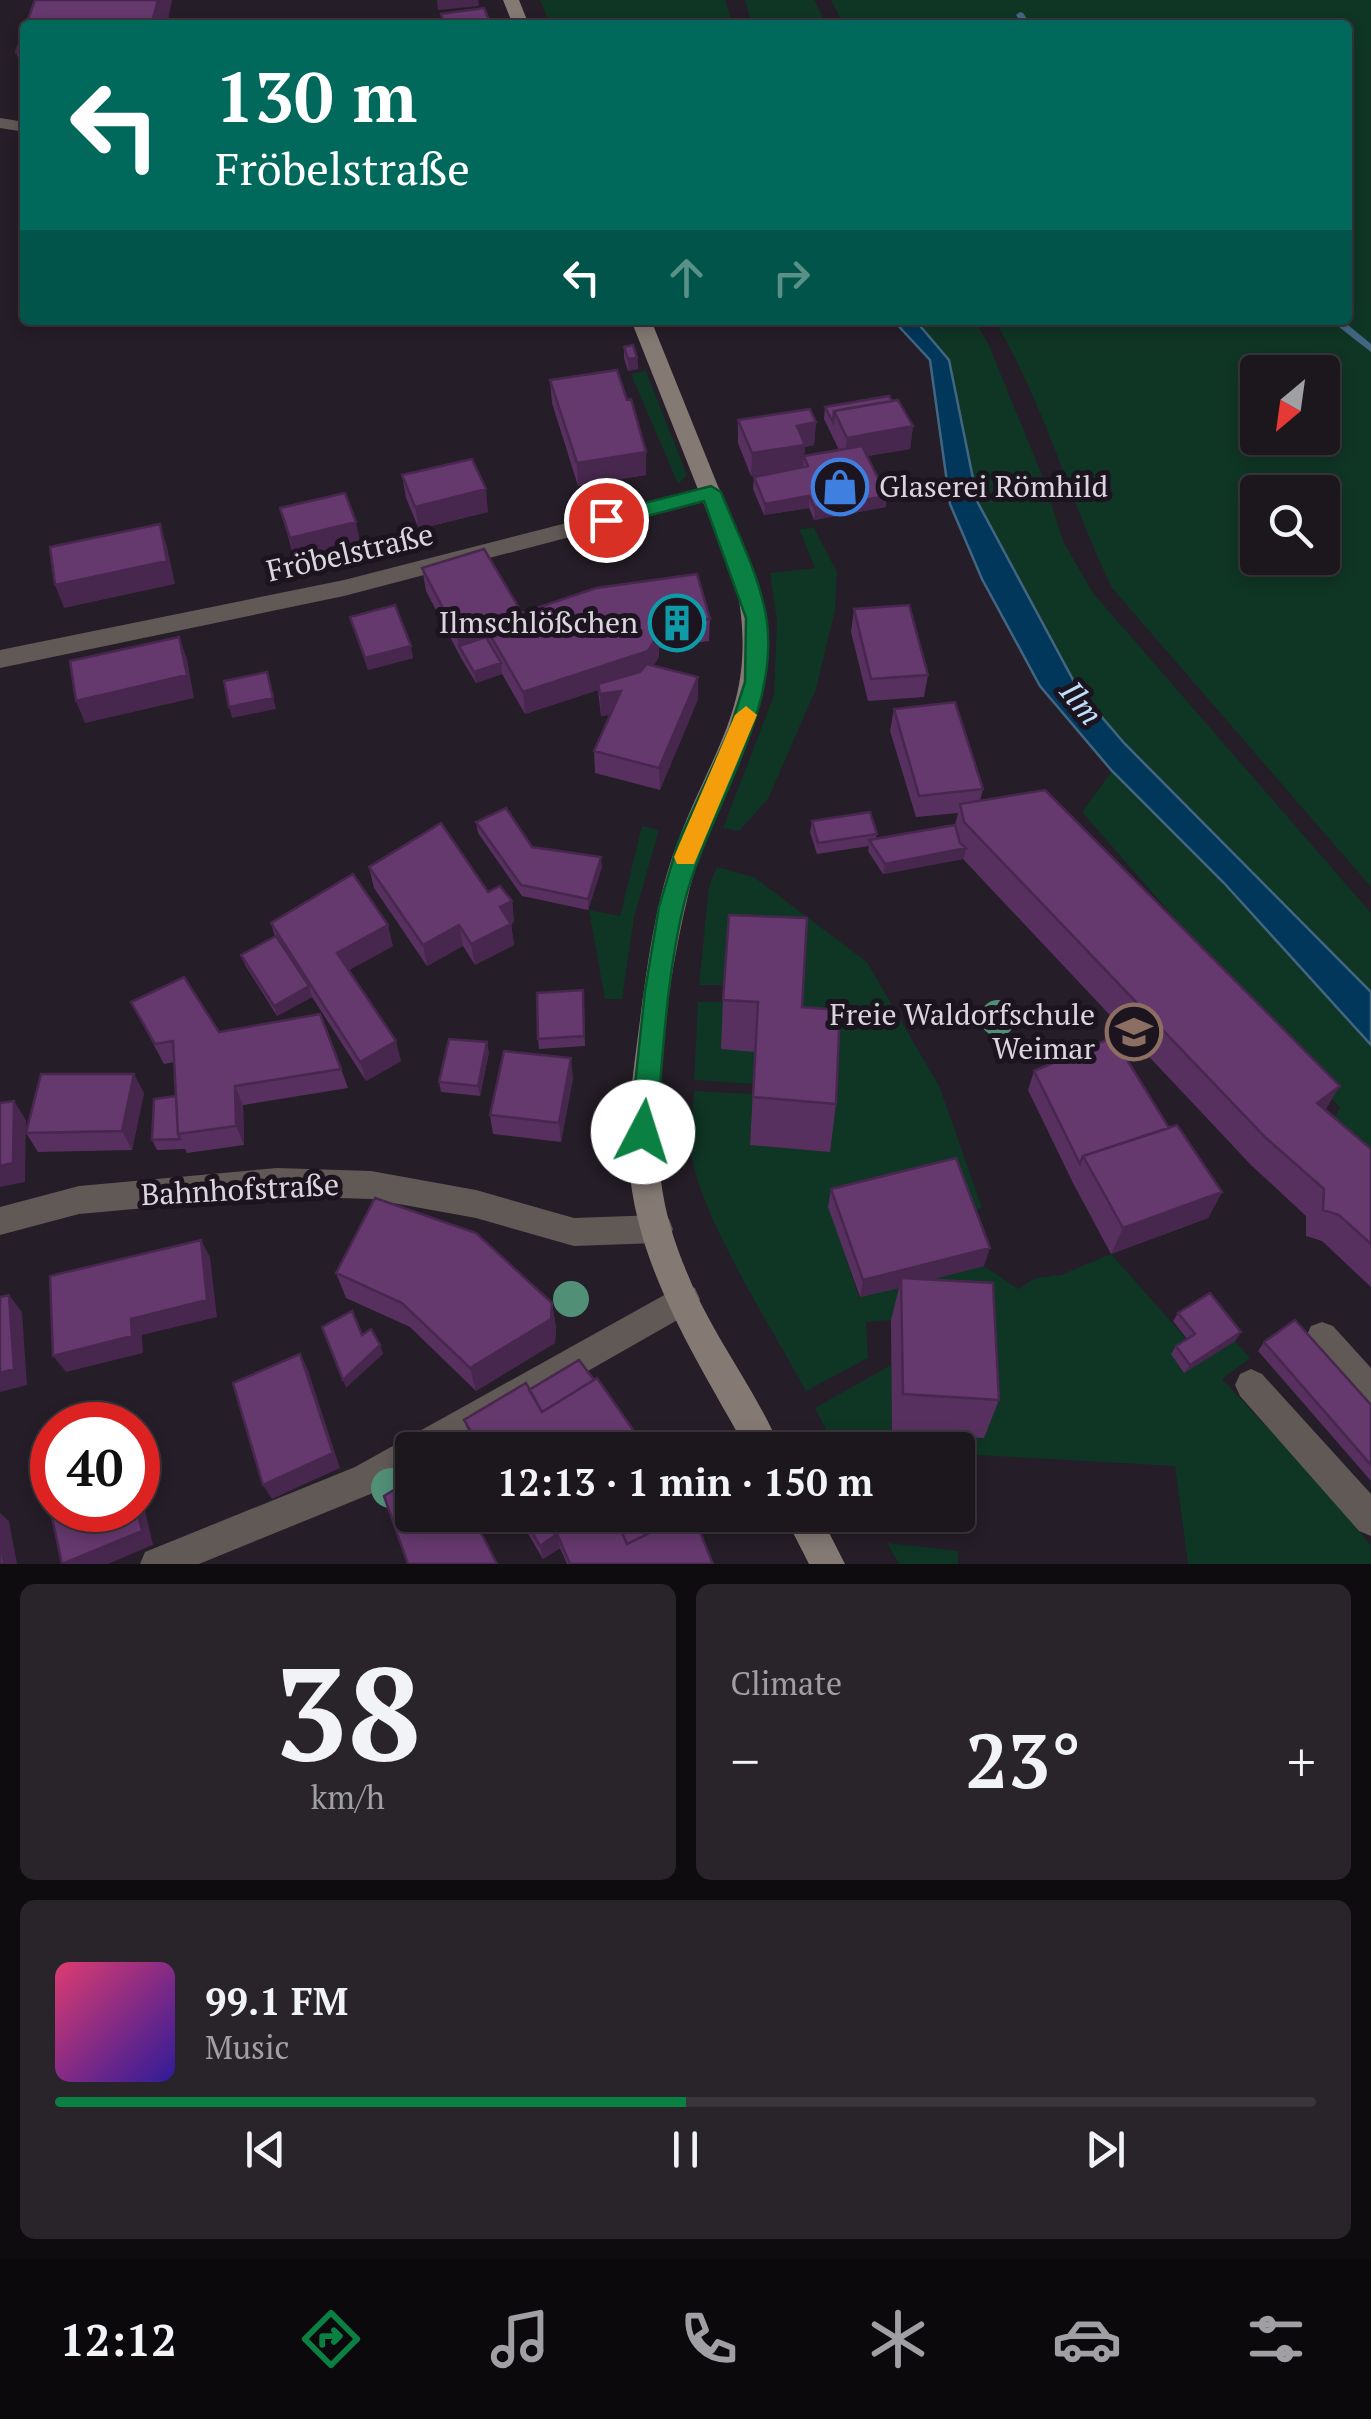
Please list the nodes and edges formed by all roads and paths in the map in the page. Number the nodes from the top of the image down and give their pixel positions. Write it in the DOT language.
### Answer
graph roads {
  1 [pos="643,325"];
  2 [pos="711,492"];
  3 [pos="0,660"];
  4 [pos="0,1221"];
  5 [pos="658,1228"];
  6 [pos="684,1298"];
  7 [pos="1322,1337"];
  8 [pos="1251,1385"];
  9 [pos="1371,1392"];
  10 [pos="448,1432"];
  11 [pos="755,1432"];
  12 [pos="395,1462"];
  13 [pos="1371,1518"];
  14 [pos="810,1532"];
  15 [pos="158,1564"];
  16 [pos="828,1564"];
  1 -- 2 [label="street"];
  2 -- 3 [label="street, Fröbelstraße"];
  2 -- 5 [label="street"];
  4 -- 5 [label="street, Bahnhofstraße"];
  5 -- 6 [label="street"];
  6 -- 10 [label="street"];
  6 -- 11 [label="street"];
  7 -- 9 [label="street"];
  8 -- 13 [label="street"];
  12 -- 15 [label="street"];
  14 -- 16 [label="street"];
}
